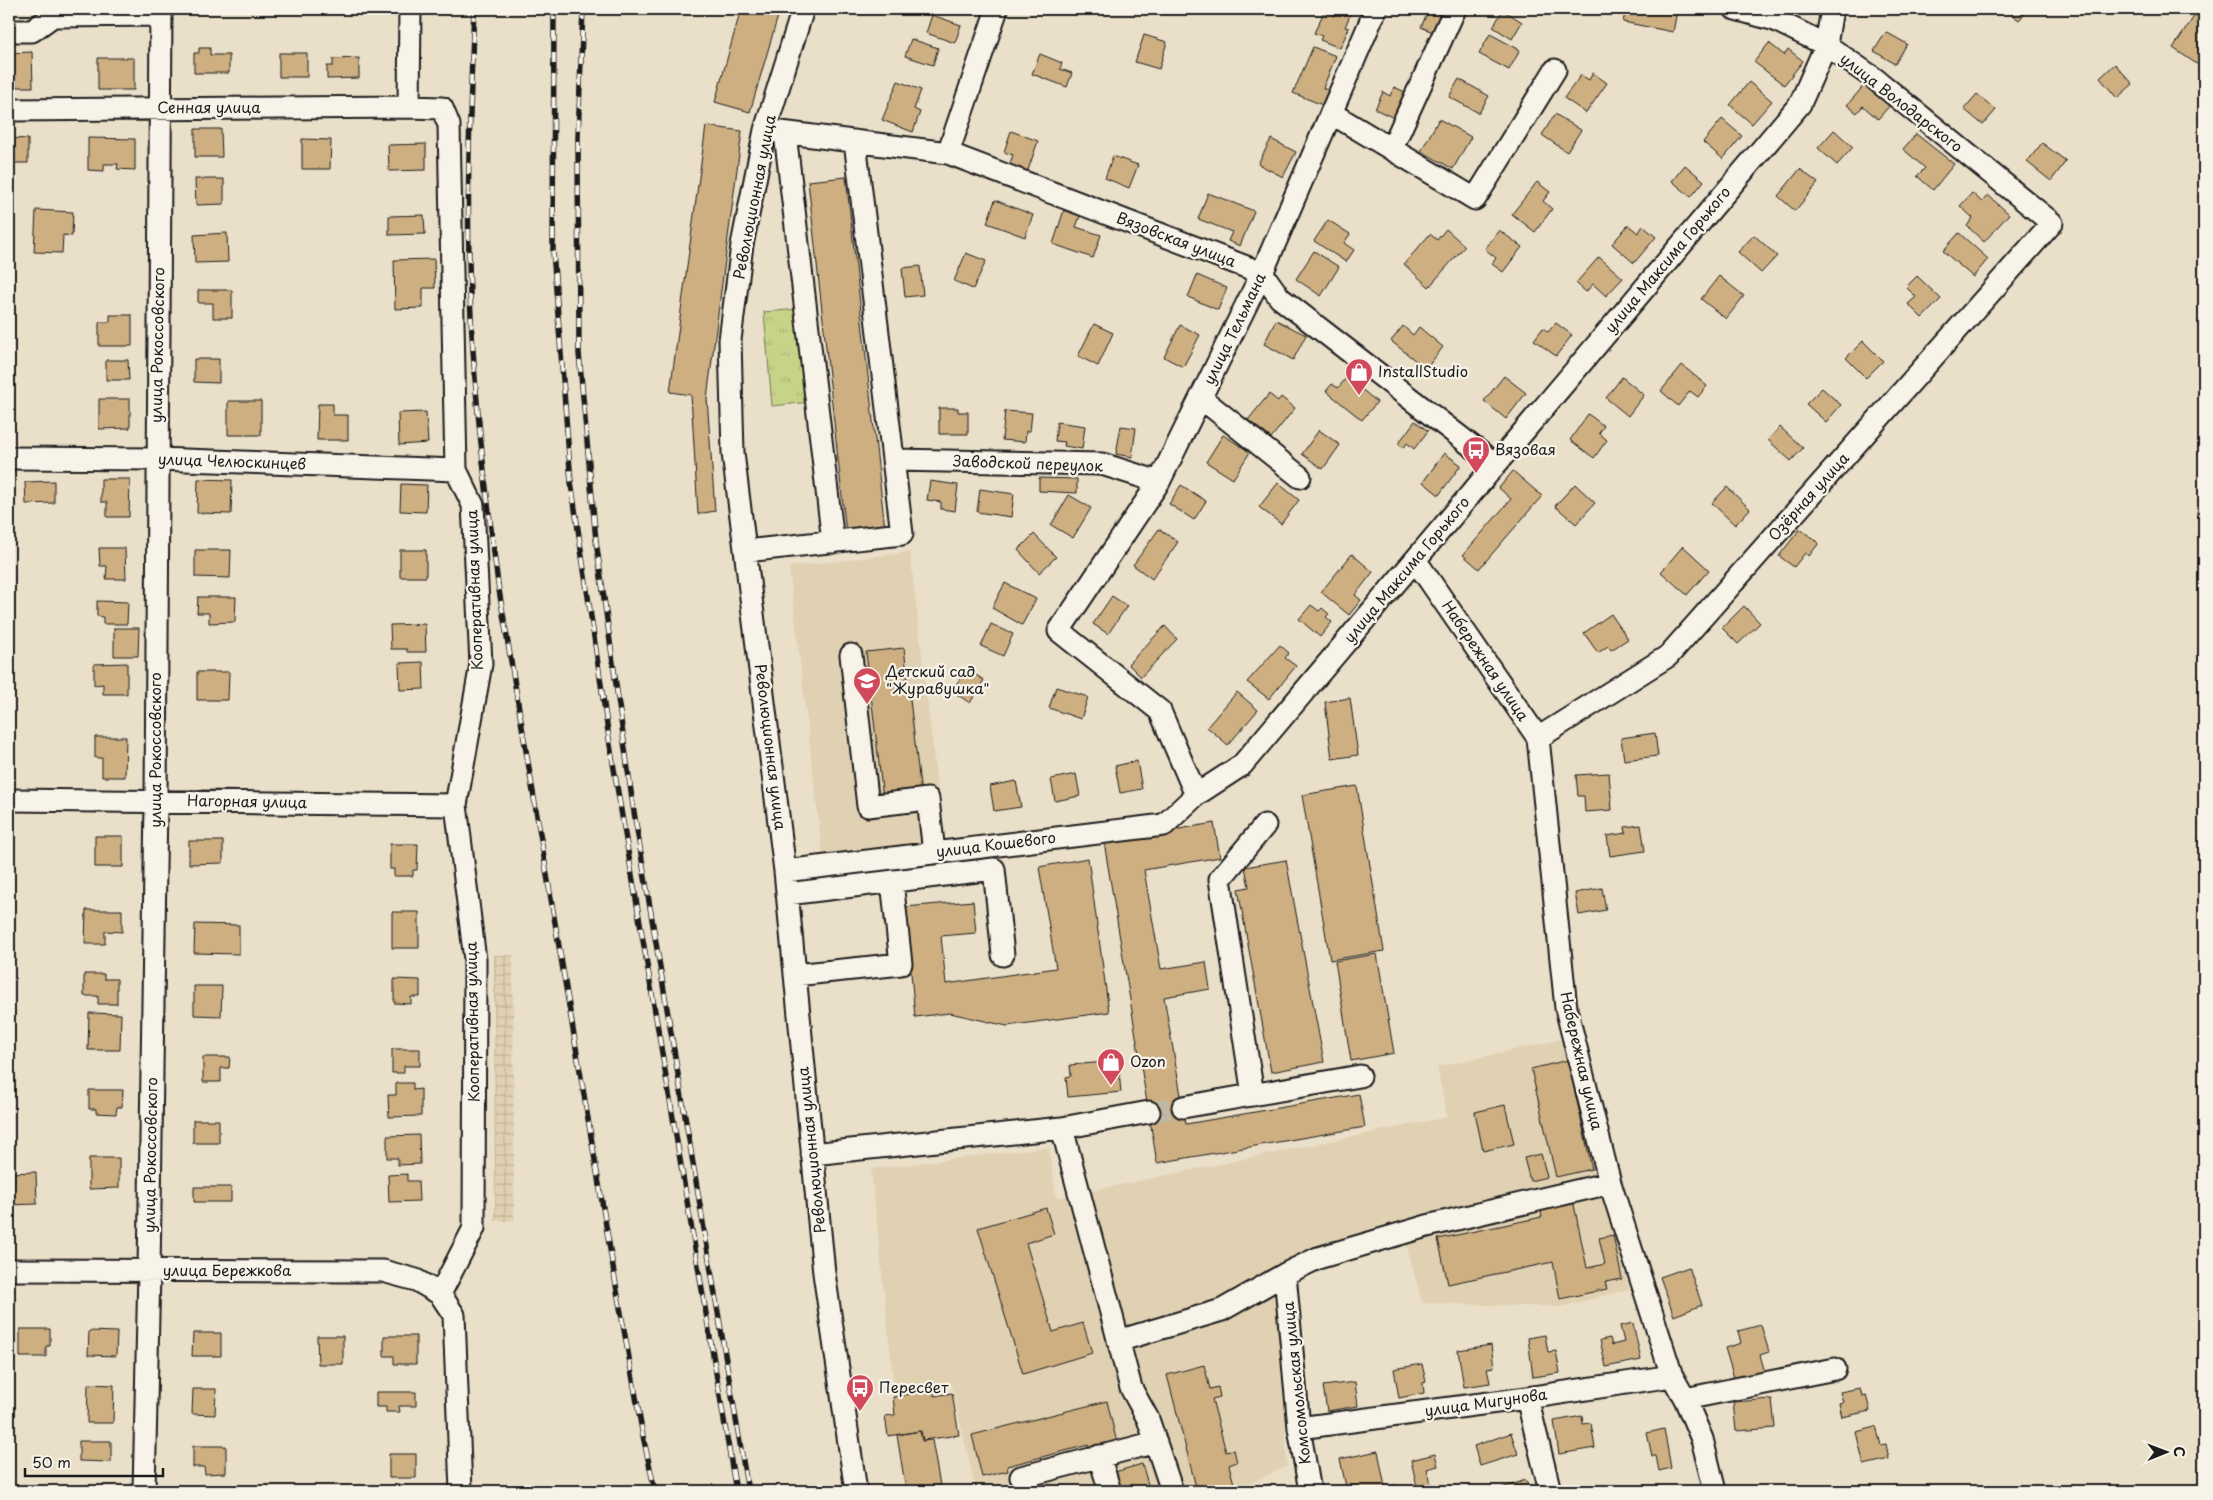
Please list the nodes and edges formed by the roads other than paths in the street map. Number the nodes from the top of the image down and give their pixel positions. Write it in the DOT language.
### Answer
graph roads {
  1 [pos="410,9"];
  2 [pos="803,9"];
  3 [pos="996,9"];
  4 [pos="1376,9"];
  5 [pos="1455,9"];
  6 [pos="1734,9"];
  7 [pos="1832,9"];
  8 [pos="161,12"];
  9 [pos="9,31"];
  10 [pos="1826,46"];
  11 [pos="1555,70"];
  12 [pos="409,106"];
  13 [pos="161,108"];
  14 [pos="9,110"];
  15 [pos="1331,113"];
  16 [pos="775,132"];
  17 [pos="855,141"];
  18 [pos="1392,148"];
  19 [pos="948,153"];
  20 [pos="2052,223"];
  21 [pos="1262,273"];
  22 [pos="1201,398"];
  23 [pos="9,458"];
  24 [pos="157,459"];
  25 [pos="894,460"];
  26 [pos="1495,464"];
  27 [pos="456,470"];
  28 [pos="1300,477"];
  29 [pos="1159,482"];
  30 [pos="833,542"];
  31 [pos="746,551"];
  32 [pos="1416,561"];
  33 [pos="851,655"];
  34 [pos="1538,738"];
  35 [pos="1196,795"];
  36 [pos="9,800"];
  37 [pos="156,801"];
  38 [pos="456,805"];
  39 [pos="1265,825"];
  40 [pos="934,853"];
  41 [pos="785,871"];
  42 [pos="892,881"];
  43 [pos="787,894"];
  44 [pos="1004,955"];
  45 [pos="795,975"];
  46 [pos="1360,1076"];
  47 [pos="1253,1095"];
  48 [pos="1183,1107"];
  49 [pos="1149,1112"];
  50 [pos="1062,1128"];
  51 [pos="812,1154"];
  52 [pos="1610,1183"];
  53 [pos="9,1270"];
  54 [pos="149,1271"];
  55 [pos="1285,1274"];
  56 [pos="440,1294"];
  57 [pos="1118,1341"];
  58 [pos="1835,1368"];
  59 [pos="1672,1376"];
  60 [pos="1527,1398"];
  61 [pos="1686,1399"];
  62 [pos="1299,1428"];
  63 [pos="1156,1442"];
  64 [pos="1099,1456"];
  65 [pos="1022,1477"];
  66 [pos="144,1491"];
  67 [pos="461,1491"];
  68 [pos="856,1491"];
  69 [pos="1110,1491"];
  70 [pos="1172,1491"];
  71 [pos="1310,1491"];
  72 [pos="1550,1491"];
  73 [pos="1715,1491"];
  1 -- 12 [label="street"];
  2 -- 16 [label="street, Революционная улица"];
  3 -- 19 [label="street"];
  4 -- 15 [label="street, улица Тельмана"];
  5 -- 18 [label="street"];
  6 -- 10 [label="street, улица Володарского"];
  7 -- 10 [label="street, улица Максима Горького"];
  8 -- 9 [label="street"];
  8 -- 13 [label="street, улица Рокоссовского"];
  10 -- 20 [label="street, улица Володарского"];
  10 -- 26 [label="street, улица Максима Горького"];
  11 -- 18 [label="street"];
  12 -- 13 [label="street, Сенная улица"];
  12 -- 27 [label="street, Кооперативная улица"];
  13 -- 14 [label="street, Сенная улица"];
  13 -- 24 [label="street, улица Рокоссовского"];
  15 -- 18 [label="street"];
  15 -- 21 [label="street, улица Тельмана"];
  16 -- 17 [label="street, Вязовская улица"];
  16 -- 30 [label="street"];
  16 -- 31 [label="street, Революционная улица"];
  17 -- 19 [label="street, Вязовская улица"];
  17 -- 25 [label="street"];
  19 -- 21 [label="street, Вязовская улица"];
  20 -- 34 [label="street, Озёрная улица"];
  21 -- 22 [label="street, улица Тельмана"];
  21 -- 26 [label="street"];
  22 -- 28 [label="street"];
  22 -- 29 [label="street, улица Тельмана"];
  23 -- 24 [label="street, улица Челюскинцев"];
  24 -- 27 [label="street, улица Челюскинцев"];
  24 -- 37 [label="street, улица Рокоссовского"];
  25 -- 29 [label="street, Заводской переулок"];
  25 -- 30 [label="street"];
  26 -- 32 [label="street, улица Максима Горького"];
  27 -- 38 [label="street, Кооперативная улица"];
  29 -- 35 [label="street, улица Тельмана"];
  30 -- 31 [label="street"];
  31 -- 41 [label="street, Революционная улица"];
  32 -- 34 [label="street, Набережная улица"];
  32 -- 35 [label="street, улица Максима Горького"];
  33 -- 40 [label="street"];
  34 -- 52 [label="street, Набережная улица"];
  35 -- 40 [label="street, улица Кошевого"];
  36 -- 37 [label="street, Нагорная улица"];
  37 -- 38 [label="street, Нагорная улица"];
  37 -- 54 [label="street, улица Рокоссовского"];
  38 -- 56 [label="street, Кооперативная улица"];
  39 -- 47 [label="street"];
  40 -- 41 [label="street, улица Кошевого"];
  41 -- 43 [label="street, Революционная улица"];
  42 -- 43 [label="street"];
  42 -- 44 [label="street"];
  42 -- 45 [label="street"];
  43 -- 45 [label="street, Революционная улица"];
  45 -- 51 [label="street, Революционная улица"];
  46 -- 47 [label="street"];
  47 -- 48 [label="street"];
  49 -- 50 [label="street"];
  50 -- 51 [label="street"];
  50 -- 57 [label="street"];
  51 -- 68 [label="street, Революционная улица"];
  52 -- 55 [label="street"];
  52 -- 59 [label="street, Набережная улица"];
  53 -- 54 [label="street, улица Бережкова"];
  54 -- 56 [label="street, улица Бережкова"];
  54 -- 66 [label="street, улица Рокоссовского"];
  55 -- 57 [label="street"];
  55 -- 62 [label="street, Комсомольская улица"];
  56 -- 67 [label="street"];
  57 -- 63 [label="street"];
  58 -- 61 [label="street"];
  59 -- 60 [label="street, улица Мигунова"];
  59 -- 61 [label="street, Набережная улица"];
  60 -- 62 [label="street, улица Мигунова"];
  60 -- 72 [label="street"];
  61 -- 73 [label="street, Набережная улица"];
  62 -- 71 [label="street, Комсомольская улица"];
  63 -- 64 [label="street"];
  63 -- 70 [label="street"];
  64 -- 65 [label="street"];
  64 -- 69 [label="street"];
}
